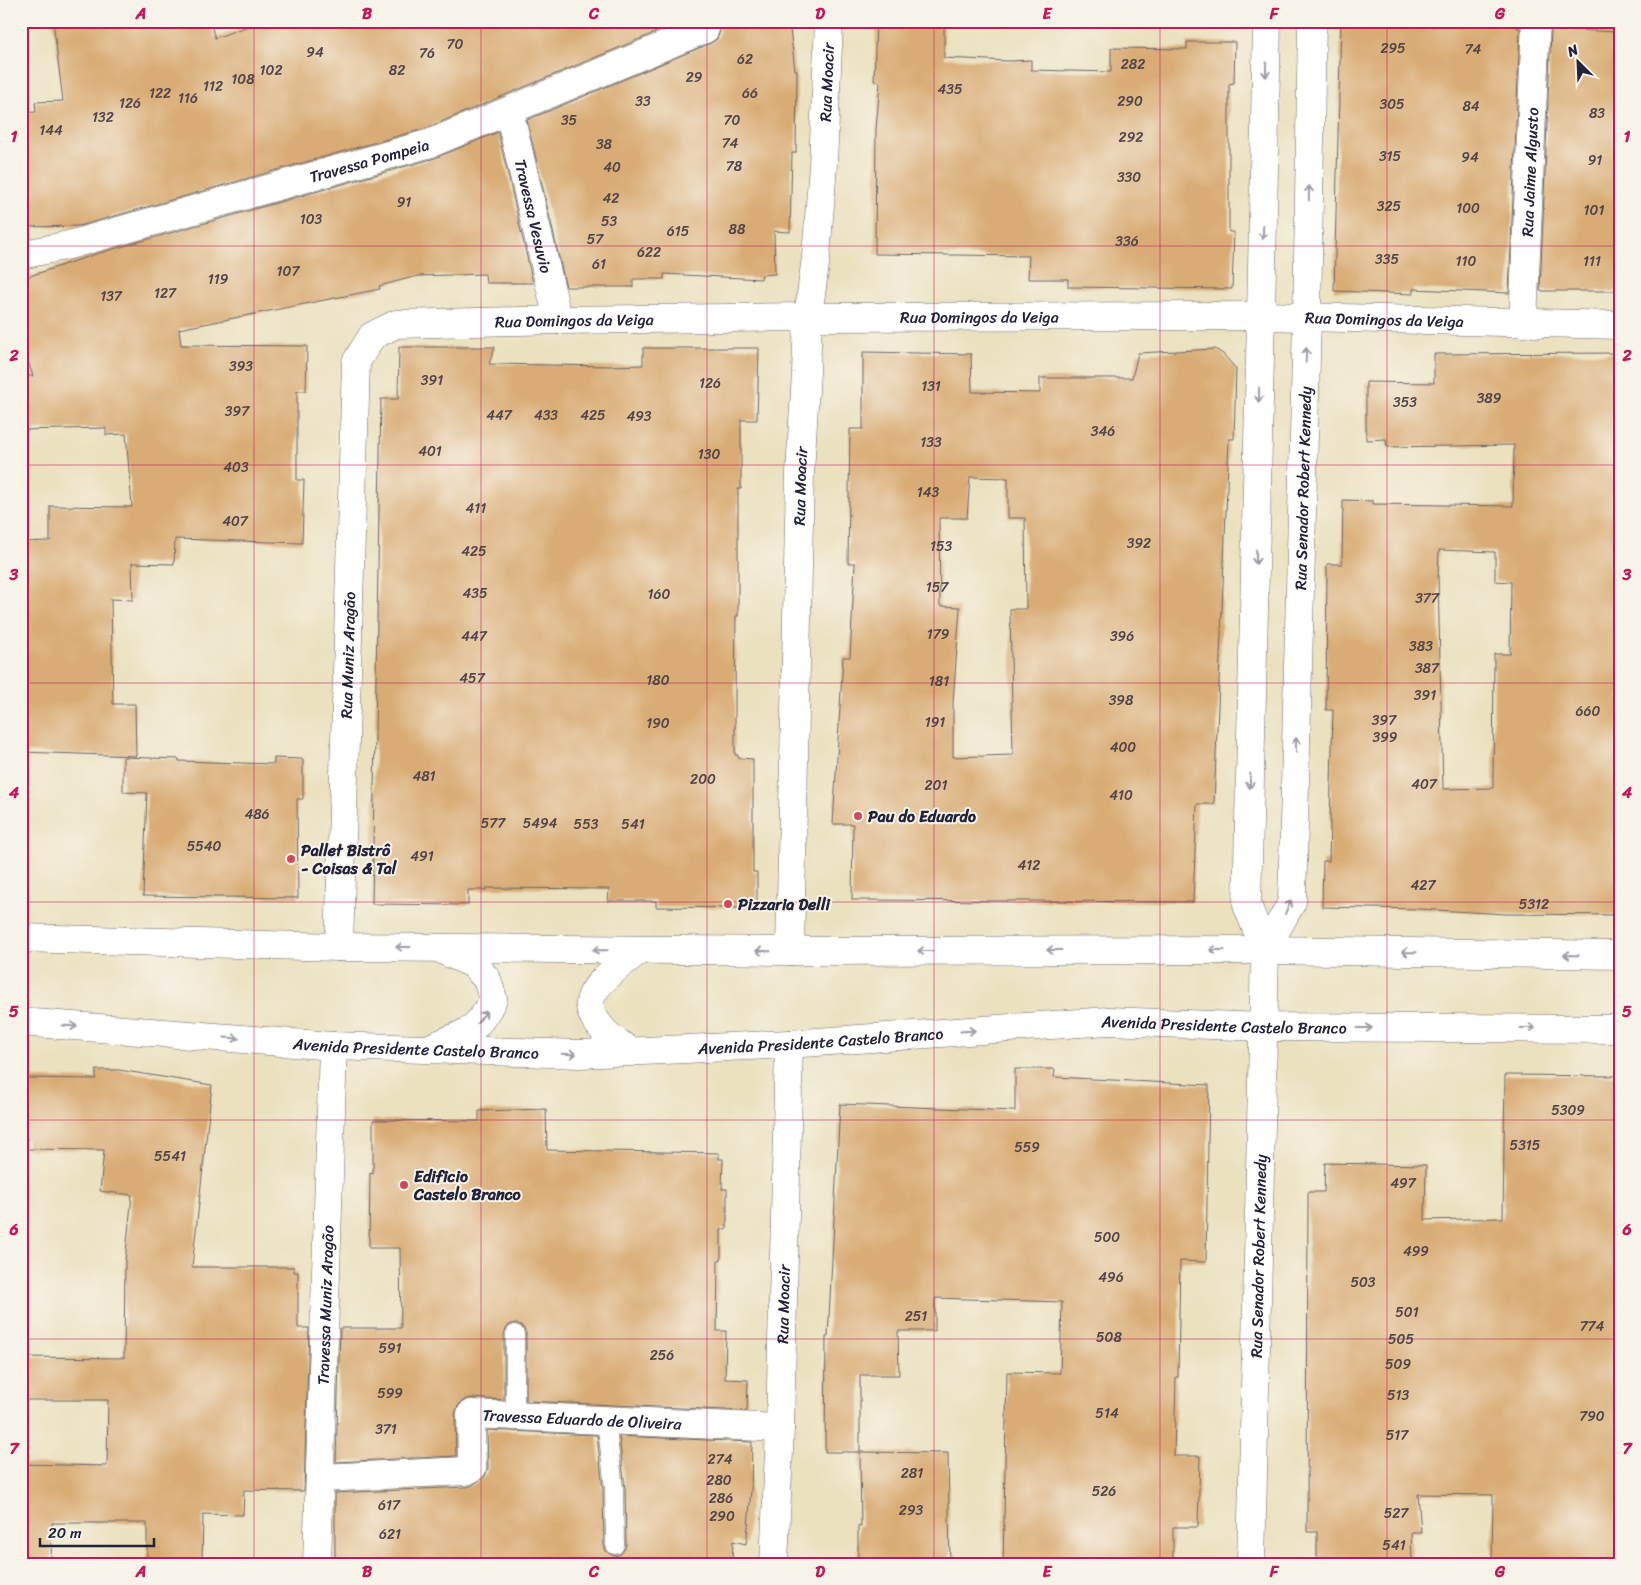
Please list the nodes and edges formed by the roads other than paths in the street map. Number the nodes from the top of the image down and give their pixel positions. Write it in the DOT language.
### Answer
graph roads {
  1 [pos="829,21"];
  2 [pos="1267,21"];
  3 [pos="1312,21"];
  4 [pos="1536,21"];
  5 [pos="705,29"];
  6 [pos="510,111"];
  7 [pos="21,255"];
  8 [pos="1261,316"];
  9 [pos="808,317"];
  10 [pos="1307,318"];
  11 [pos="558,320"];
  12 [pos="1524,323"];
  13 [pos="1620,325"];
  14 [pos="356,362"];
  15 [pos="21,938"];
  16 [pos="339,947"];
  17 [pos="436,948"];
  18 [pos="639,950"];
  19 [pos="1266,950"];
  20 [pos="790,951"];
  21 [pos="1620,955"];
  22 [pos="21,1022"];
  23 [pos="1264,1027"];
  24 [pos="1620,1029"];
  25 [pos="789,1044"];
  26 [pos="333,1046"];
  27 [pos="426,1049"];
  28 [pos="632,1052"];
  29 [pos="515,1334"];
  30 [pos="515,1416"];
  31 [pos="606,1420"];
  32 [pos="780,1428"];
  33 [pos="320,1478"];
  34 [pos="615,1545"];
  35 [pos="317,1564"];
  36 [pos="774,1564"];
  37 [pos="1251,1564"];
  1 -- 9 [label="street, Rua Moacir"];
  2 -- 8 [label="street, Rua Senador Robert Kennedy, one-way"];
  10 -- 3 [label="street, Rua Senador Robert Kennedy, one-way"];
  4 -- 12 [label="street, Rua Jaime Algusto"];
  5 -- 6 [label="street, Travessa Pompeia"];
  6 -- 7 [label="street, Travessa Pompeia"];
  6 -- 11 [label="street, Travessa Vesuvio"];
  8 -- 9 [label="street, Rua Domingos da Veiga"];
  8 -- 10 [label="street, Rua Domingos da Veiga"];
  8 -- 19 [label="street, Rua Senador Robert Kennedy, one-way"];
  9 -- 11 [label="street, Rua Domingos da Veiga"];
  9 -- 20 [label="street, Rua Moacir"];
  10 -- 12 [label="street, Rua Domingos da Veiga"];
  19 -- 10 [label="street, Rua Senador Robert Kennedy, one-way"];
  11 -- 14 [label="street, Rua Domingos da Veiga"];
  12 -- 13 [label="street, Rua Domingos da Veiga"];
  14 -- 16 [label="street, Rua Muniz Aragão"];
  15 -- 16 [label="street"];
  17 -- 16 [label="street, one-way"];
  18 -- 17 [label="street, one-way"];
  27 -- 17 [label="street, one-way"];
  20 -- 18 [label="street, one-way"];
  18 -- 28 [label="street"];
  19 -- 20 [label="street, one-way"];
  21 -- 19 [label="street, one-way"];
  19 -- 23 [label="street, Rua Senador Robert Kennedy"];
  22 -- 26 [label="street, Avenida Presidente Castelo Branco, one-way"];
  23 -- 24 [label="street, Avenida Presidente Castelo Branco, one-way"];
  25 -- 23 [label="street, Avenida Presidente Castelo Branco, one-way"];
  23 -- 37 [label="street, Rua Senador Robert Kennedy"];
  25 -- 28 [label="street, Avenida Presidente Castelo Branco"];
  25 -- 32 [label="street, Rua Moacir"];
  26 -- 27 [label="street, Avenida Presidente Castelo Branco"];
  26 -- 33 [label="street, Travessa Muniz Aragão"];
  27 -- 28 [label="street, Avenida Presidente Castelo Branco, one-way"];
  29 -- 30 [label="lane"];
  30 -- 31 [label="street, Travessa Eduardo de Oliveira"];
  30 -- 33 [label="street, Travessa Eduardo de Oliveira"];
  31 -- 32 [label="street, Travessa Eduardo de Oliveira"];
  31 -- 34 [label="lane"];
  32 -- 36 [label="street, Rua Moacir"];
  33 -- 35 [label="street, Travessa Muniz Aragão"];
}
